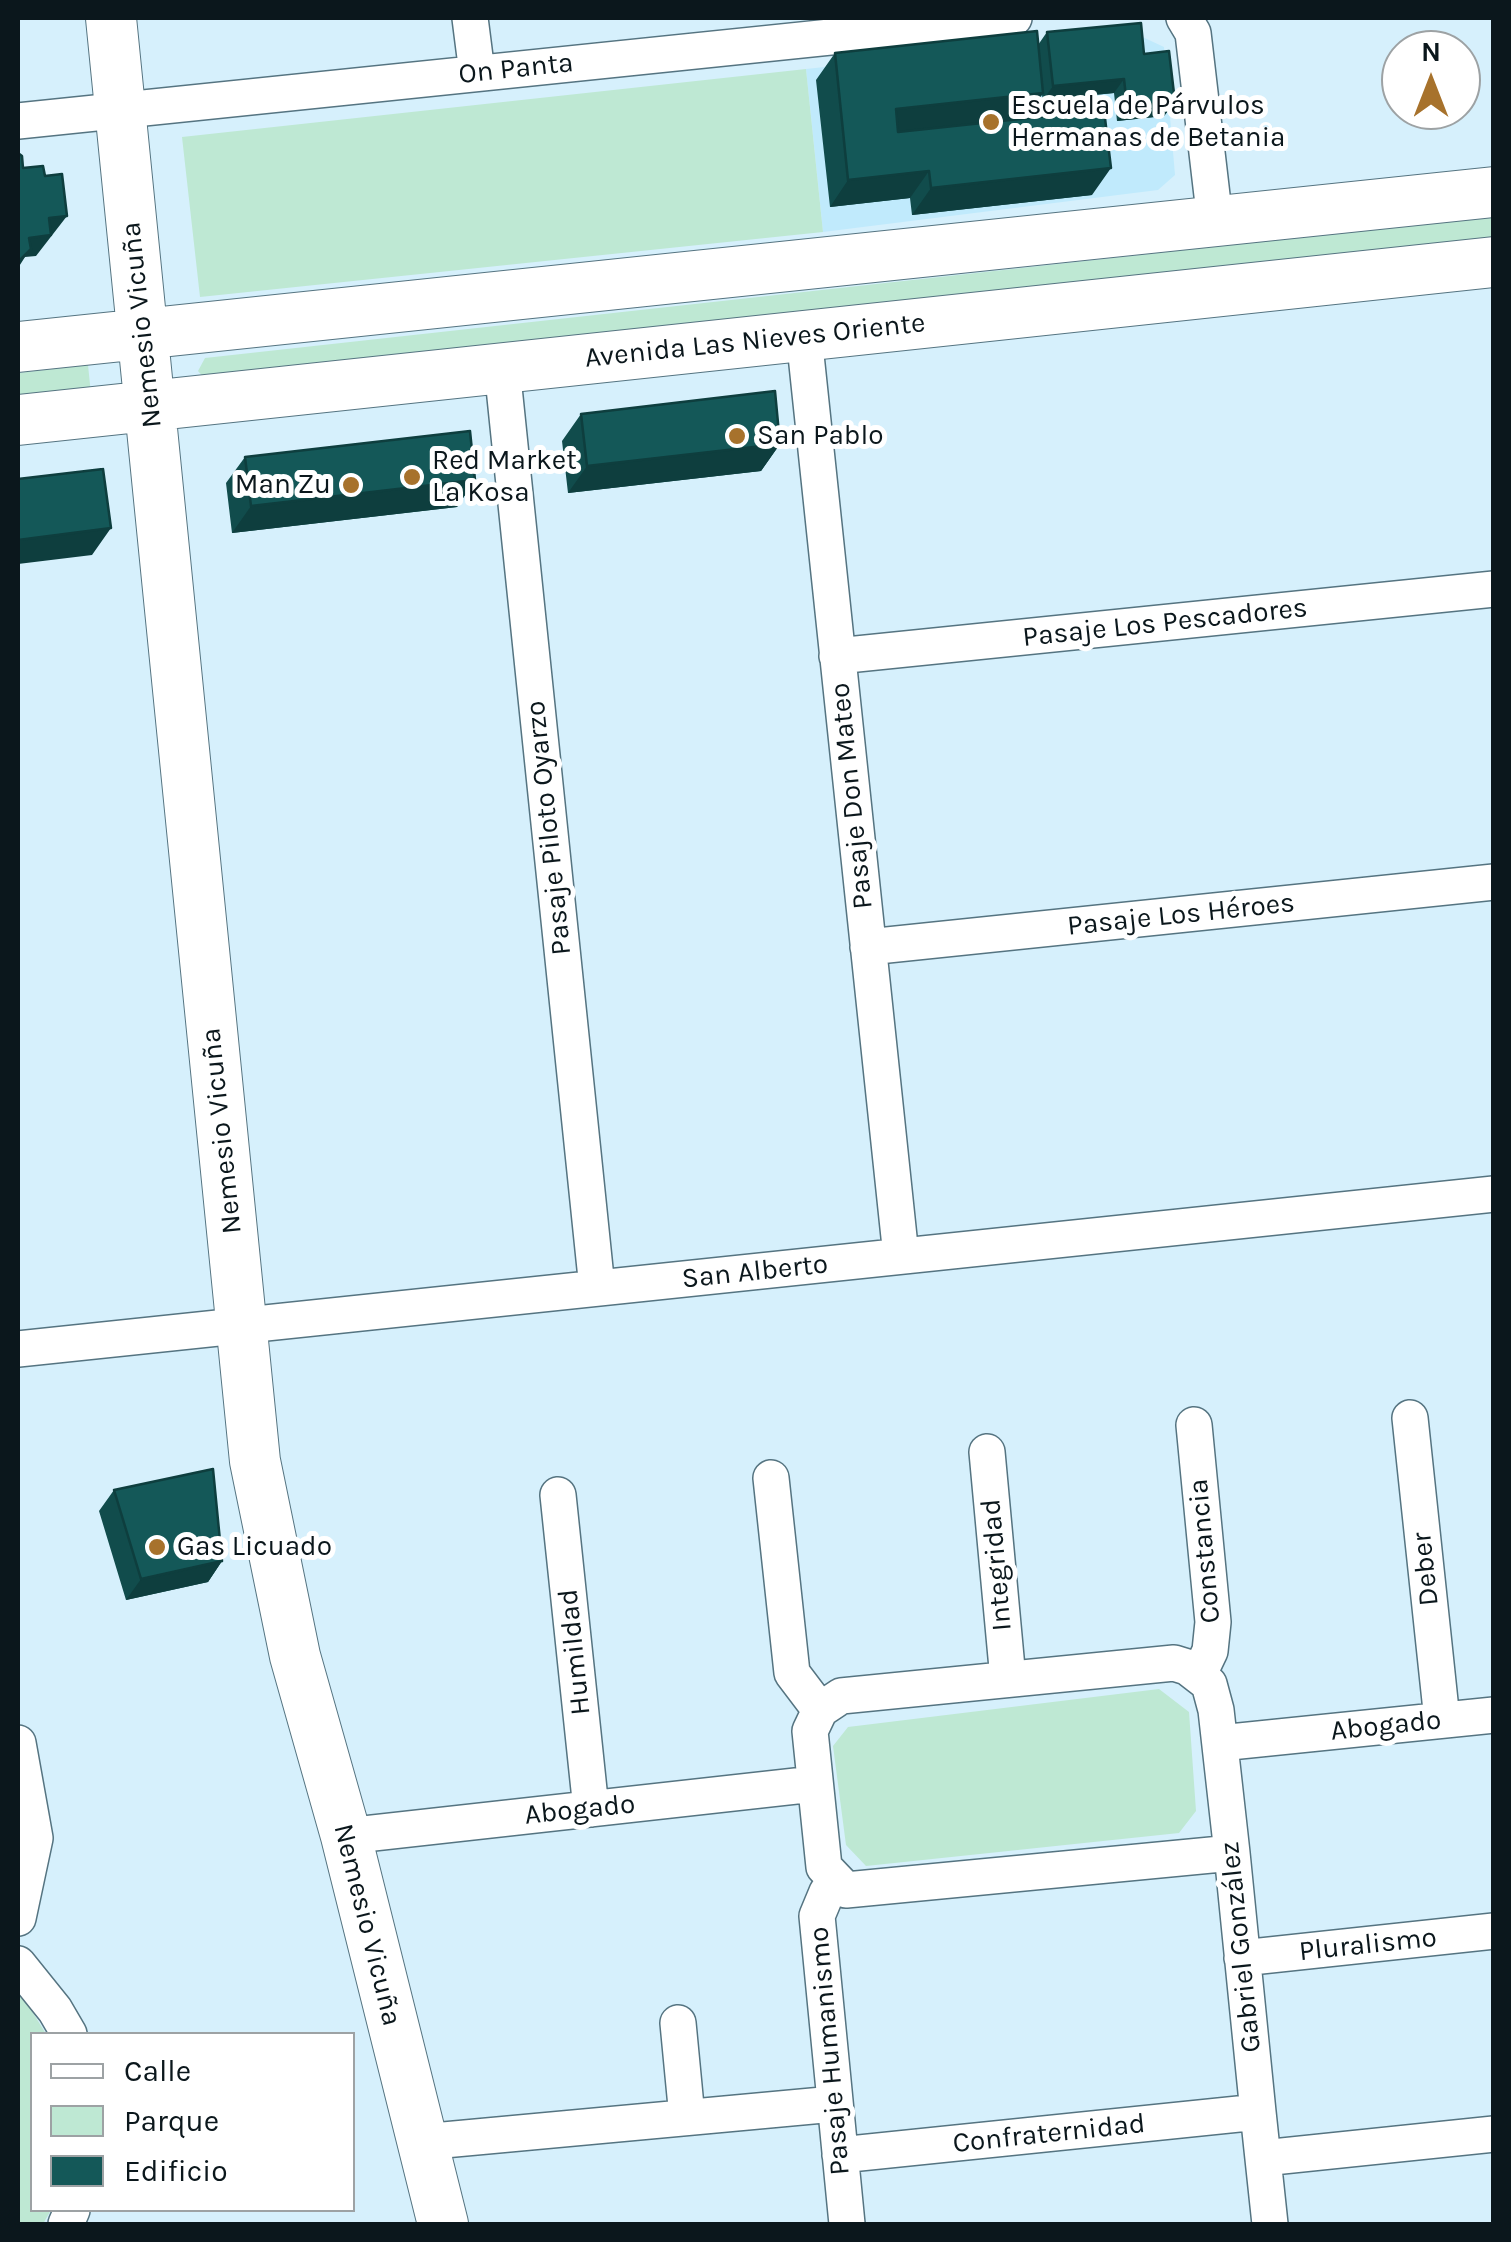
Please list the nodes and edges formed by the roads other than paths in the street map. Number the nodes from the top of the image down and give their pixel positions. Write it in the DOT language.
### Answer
graph roads {
  1 [pos="111,18"];
  2 [pos="470,18"];
  3 [pos="1014,18"];
  4 [pos="1184,18"];
  5 [pos="771,30"];
  6 [pos="476,74"];
  7 [pos="120,111"];
  8 [pos="18,121"];
  9 [pos="1494,192"];
  10 [pos="1215,221"];
  11 [pos="1494,262"];
  12 [pos="144,333"];
  13 [pos="804,336"];
  14 [pos="18,347"];
  15 [pos="502,368"];
  16 [pos="150,407"];
  17 [pos="18,420"];
  18 [pos="1494,589"];
  19 [pos="837,656"];
  20 [pos="1494,882"];
  21 [pos="868,948"];
  22 [pos="1494,1194"];
  23 [pos="901,1256"];
  24 [pos="597,1288"];
  25 [pos="241,1324"];
  26 [pos="18,1349"];
  27 [pos="1410,1418"];
  28 [pos="1194,1425"];
  29 [pos="987,1452"];
  30 [pos="772,1478"];
  31 [pos="558,1495"];
  32 [pos="1199,1674"];
  33 [pos="1008,1679"];
  34 [pos="820,1710"];
  35 [pos="1494,1715"];
  36 [pos="1442,1720"];
  37 [pos="18,1744"];
  38 [pos="1220,1744"];
  39 [pos="814,1784"];
  40 [pos="591,1809"];
  41 [pos="346,1836"];
  42 [pos="1232,1853"];
  43 [pos="837,1884"];
  44 [pos="18,1918"];
  45 [pos="1494,1932"];
  46 [pos="1242,1958"];
  47 [pos="18,1964"];
  48 [pos="678,2023"];
  49 [pos="67,2032"];
  50 [pos="834,2104"];
  51 [pos="1258,2112"];
  52 [pos="687,2118"];
  53 [pos="1494,2134"];
  54 [pos="422,2142"];
  55 [pos="840,2156"];
  56 [pos="1263,2158"];
  57 [pos="443,2224"];
  58 [pos="846,2224"];
  59 [pos="1270,2224"];
  1 -- 7 [label="street, Nemesio Vicuña"];
  2 -- 6 [label="street"];
  3 -- 5 [label="street, On Panta"];
  4 -- 10 [label="street"];
  5 -- 6 [label="street, On Panta"];
  6 -- 7 [label="street, On Panta"];
  7 -- 8 [label="street, On Panta"];
  7 -- 12 [label="street, Nemesio Vicuña"];
  9 -- 10 [label="street"];
  10 -- 12 [label="street"];
  11 -- 13 [label="street, Avenida Las Nieves Oriente"];
  12 -- 14 [label="street"];
  12 -- 16 [label="street, Nemesio Vicuña"];
  13 -- 15 [label="street, Avenida Las Nieves Oriente"];
  13 -- 19 [label="street, Pasaje Don Mateo"];
  15 -- 16 [label="street, Avenida Las Nieves Oriente"];
  15 -- 24 [label="street, Pasaje Piloto Oyarzo"];
  16 -- 17 [label="street, Avenida Las Nieves Oriente"];
  16 -- 25 [label="street, Nemesio Vicuña"];
  18 -- 19 [label="street, Pasaje Los Pescadores"];
  19 -- 21 [label="street, Pasaje Don Mateo"];
  20 -- 21 [label="street, Pasaje Los Héroes"];
  21 -- 23 [label="street, Pasaje Don Mateo"];
  22 -- 23 [label="street, San Alberto"];
  23 -- 24 [label="street, San Alberto"];
  24 -- 25 [label="street, San Alberto"];
  25 -- 26 [label="street, San Alberto"];
  25 -- 41 [label="street, Nemesio Vicuña"];
  27 -- 36 [label="street, Deber"];
  28 -- 32 [label="street, Constancia"];
  29 -- 33 [label="street, Integridad"];
  30 -- 34 [label="street"];
  31 -- 40 [label="street, Humildad"];
  32 -- 33 [label="street"];
  32 -- 38 [label="street, Gabriel González"];
  33 -- 34 [label="street"];
  34 -- 39 [label="street"];
  35 -- 36 [label="street, Abogado"];
  36 -- 38 [label="street, Abogado"];
  37 -- 44 [label="street"];
  38 -- 42 [label="street, Gabriel González"];
  39 -- 40 [label="street, Abogado"];
  39 -- 43 [label="street"];
  40 -- 41 [label="street, Abogado"];
  41 -- 54 [label="street, Nemesio Vicuña"];
  42 -- 43 [label="street"];
  42 -- 46 [label="street, Gabriel González"];
  43 -- 50 [label="street, Pasaje Humanismo"];
  45 -- 46 [label="street, Pluralismo"];
  46 -- 51 [label="street, Gabriel González"];
  47 -- 49 [label="street"];
  48 -- 52 [label="street"];
  50 -- 52 [label="street"];
  50 -- 55 [label="street, Pasaje Humanismo"];
  51 -- 55 [label="street, Confraternidad"];
  51 -- 56 [label="street, Gabriel González"];
  52 -- 54 [label="street"];
  53 -- 56 [label="street"];
  54 -- 57 [label="street, Nemesio Vicuña"];
  55 -- 58 [label="street, Pasaje Humanismo"];
  56 -- 59 [label="street, Gabriel González"];
}
